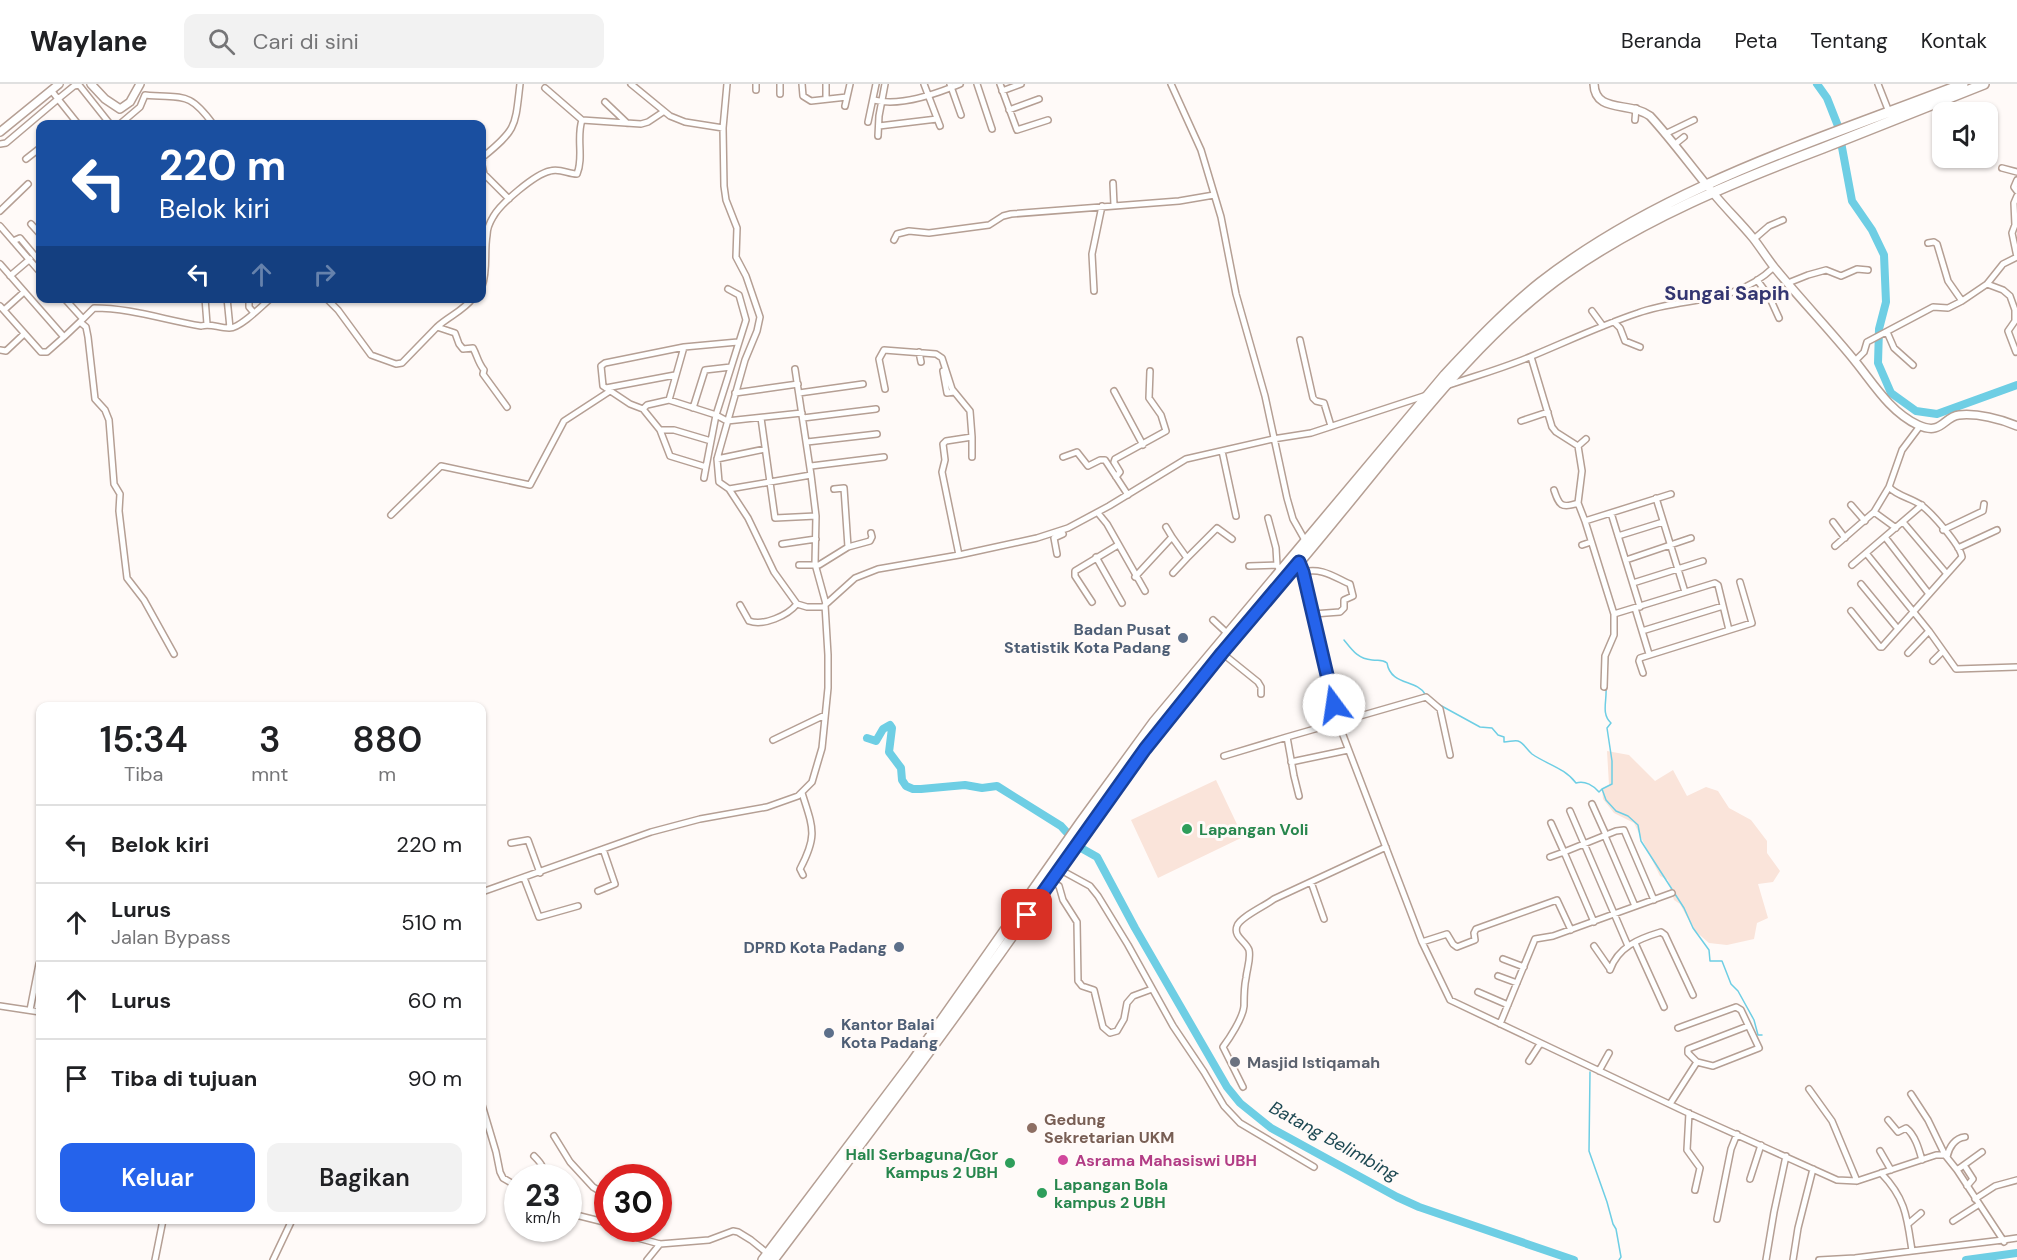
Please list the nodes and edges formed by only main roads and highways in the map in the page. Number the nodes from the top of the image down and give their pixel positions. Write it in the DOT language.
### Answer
graph roads {
  1 [pos="1963,84"];
  2 [pos="1984,84"];
  3 [pos="1858,129"];
  4 [pos="1454,371"];
  5 [pos="1234,630"];
  6 [pos="1059,864"];
  7 [pos="797,1221"];
  8 [pos="768,1258"];
  1 -- 3 [label="highway"];
  2 -- 3 [label="highway"];
  3 -- 4 [label="highway"];
  4 -- 5 [label="highway"];
  4 -- 5 [label="highway"];
  5 -- 6 [label="highway"];
  5 -- 6 [label="highway"];
  6 -- 7 [label="highway"];
  6 -- 7 [label="highway"];
  7 -- 8 [label="highway"];
}
